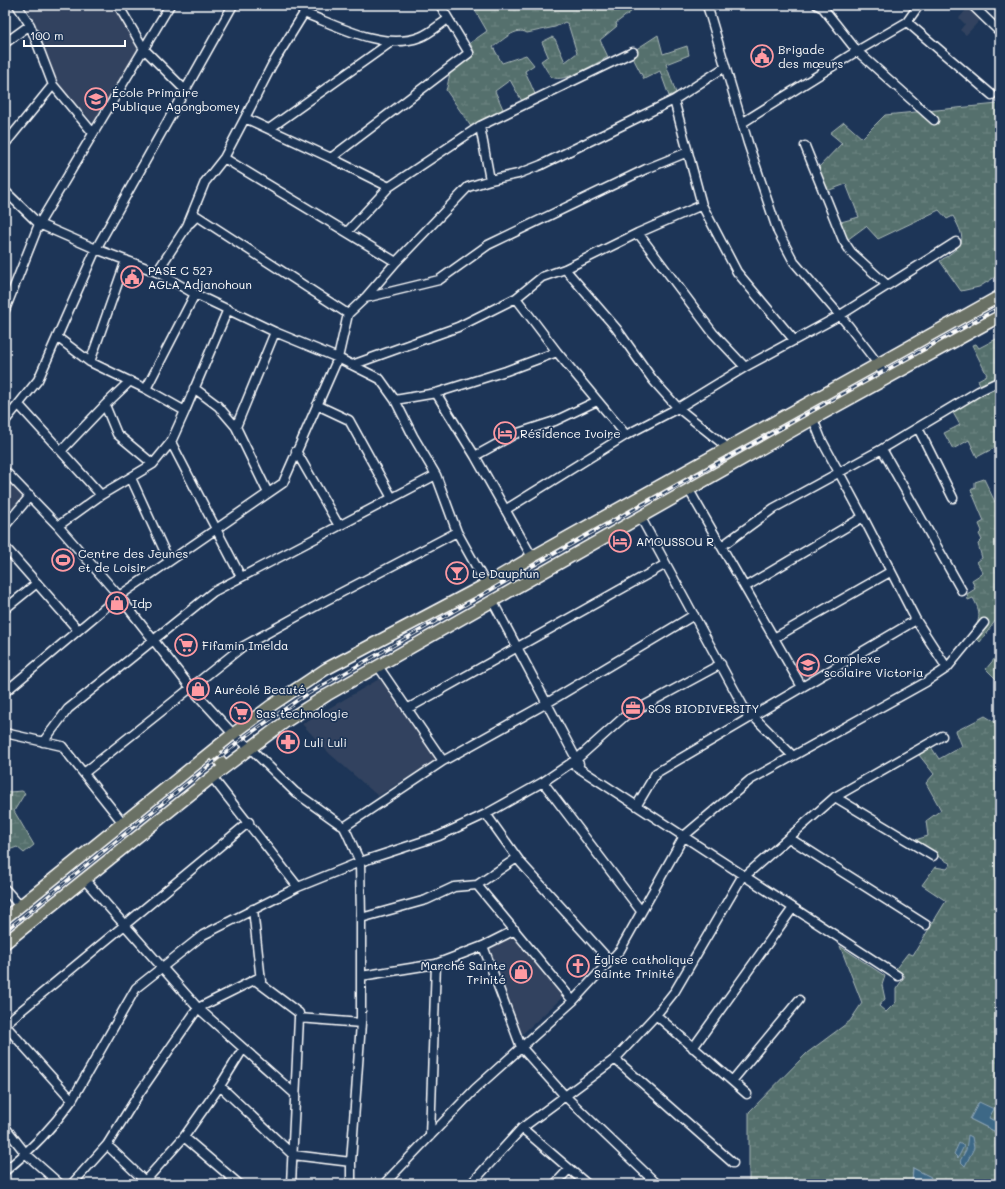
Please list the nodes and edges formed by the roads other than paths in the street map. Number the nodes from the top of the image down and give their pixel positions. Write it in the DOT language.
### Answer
graph roads {
  1 [pos="17,5"];
  2 [pos="118,5"];
  3 [pos="170,5"];
  4 [pos="233,5"];
  5 [pos="309,5"];
  6 [pos="440,5"];
  7 [pos="919,5"];
  8 [pos="972,5"];
  9 [pos="710,6"];
  10 [pos="823,6"];
  11 [pos="304,13"];
  12 [pos="448,19"];
  13 [pos="907,22"];
  14 [pos="30,25"];
  15 [pos="1000,32"];
  16 [pos="391,42"];
  17 [pos="5,43"];
  18 [pos="144,49"];
  19 [pos="857,51"];
  20 [pos="633,52"];
  21 [pos="725,67"];
  22 [pos="53,85"];
  23 [pos="185,90"];
  24 [pos="992,95"];
  25 [pos="674,100"];
  26 [pos="245,118"];
  27 [pos="934,120"];
  28 [pos="742,123"];
  29 [pos="480,126"];
  30 [pos="269,129"];
  31 [pos="94,133"];
  32 [pos="5,144"];
  33 [pos="805,146"];
  34 [pos="688,152"];
  35 [pos="224,158"];
  36 [pos="331,158"];
  37 [pos="490,180"];
  38 [pos="389,188"];
  39 [pos="5,191"];
  40 [pos="702,205"];
  41 [pos="39,224"];
  42 [pos="186,226"];
  43 [pos="347,232"];
  44 [pos="638,233"];
  45 [pos="956,242"];
  46 [pos="96,249"];
  47 [pos="126,260"];
  48 [pos="396,262"];
  49 [pos="564,269"];
  50 [pos="156,272"];
  51 [pos="887,285"];
  52 [pos="195,294"];
  53 [pos="1000,296"];
  54 [pos="365,298"];
  55 [pos="516,298"];
  56 [pos="228,309"];
  57 [pos="5,310"];
  58 [pos="970,312"];
  59 [pos="348,314"];
  60 [pos="839,316"];
  61 [pos="1000,316"];
  62 [pos="979,328"];
  63 [pos="275,332"];
  64 [pos="57,337"];
  65 [pos="794,340"];
  66 [pos="557,352"];
  67 [pos="338,358"];
  68 [pos="90,362"];
  69 [pos="878,364"];
  70 [pos="352,365"];
  71 [pos="745,367"];
  72 [pos="886,379"];
  73 [pos="1000,380"];
  74 [pos="130,381"];
  75 [pos="194,388"];
  76 [pos="146,389"];
  77 [pos="436,393"];
  78 [pos="395,400"];
  79 [pos="597,401"];
  80 [pos="19,405"];
  81 [pos="105,405"];
  82 [pos="317,405"];
  83 [pos="678,408"];
  84 [pos="185,411"];
  85 [pos="795,411"];
  86 [pos="813,419"];
  87 [pos="5,420"];
  88 [pos="803,425"];
  89 [pos="236,427"];
  90 [pos="918,428"];
  91 [pos="626,435"];
  92 [pos="171,442"];
  93 [pos="728,448"];
  94 [pos="882,449"];
  95 [pos="62,450"];
  96 [pos="296,451"];
  97 [pos="475,456"];
  98 [pos="153,464"];
  99 [pos="5,471"];
  100 [pos="838,473"];
  101 [pos="436,475"];
  102 [pos="131,478"];
  103 [pos="689,490"];
  104 [pos="268,493"];
  105 [pos="101,495"];
  106 [pos="30,496"];
  107 [pos="392,498"];
  108 [pos="953,498"];
  109 [pos="505,510"];
  110 [pos="863,517"];
  111 [pos="641,518"];
  112 [pos="5,526"];
  113 [pos="58,526"];
  114 [pos="339,526"];
  115 [pos="588,526"];
  116 [pos="216,529"];
  117 [pos="457,532"];
  118 [pos="598,542"];
  119 [pos="722,546"];
  120 [pos="5,547"];
  121 [pos="532,557"];
  122 [pos="169,561"];
  123 [pos="666,564"];
  124 [pos="890,572"];
  125 [pos="241,577"];
  126 [pos="37,583"];
  127 [pos="486,584"];
  128 [pos="745,587"];
  129 [pos="962,591"];
  130 [pos="118,596"];
  131 [pos="493,602"];
  132 [pos="5,609"];
  133 [pos="694,615"];
  134 [pos="916,620"];
  135 [pos="984,623"];
  136 [pos="78,630"];
  137 [pos="774,638"];
  138 [pos="153,641"];
  139 [pos="517,647"];
  140 [pos="721,664"];
  141 [pos="378,666"];
  142 [pos="947,668"];
  143 [pos="5,680"];
  144 [pos="802,687"];
  145 [pos="191,688"];
  146 [pos="8,689"];
  147 [pos="547,703"];
  148 [pos="407,709"];
  149 [pos="751,716"];
  150 [pos="5,733"];
  151 [pos="233,734"];
  152 [pos="942,736"];
  153 [pos="43,742"];
  154 [pos="250,748"];
  155 [pos="212,751"];
  156 [pos="793,756"];
  157 [pos="443,761"];
  158 [pos="574,761"];
  159 [pos="225,767"];
  160 [pos="84,773"];
  161 [pos="212,777"];
  162 [pos="543,782"];
  163 [pos="835,797"];
  164 [pos="637,805"];
  165 [pos="486,814"];
  166 [pos="249,822"];
  167 [pos="123,823"];
  168 [pos="344,827"];
  169 [pos="684,836"];
  170 [pos="789,838"];
  171 [pos="933,856"];
  172 [pos="517,858"];
  173 [pos="360,862"];
  174 [pos="744,875"];
  175 [pos="84,879"];
  176 [pos="477,885"];
  177 [pos="298,887"];
  178 [pos="5,889"];
  179 [pos="20,906"];
  180 [pos="793,908"];
  181 [pos="253,909"];
  182 [pos="642,911"];
  183 [pos="5,918"];
  184 [pos="361,918"];
  185 [pos="125,925"];
  186 [pos="926,925"];
  187 [pos="515,930"];
  188 [pos="5,943"];
  189 [pos="483,946"];
  190 [pos="610,961"];
  191 [pos="436,964"];
  192 [pos="162,967"];
  193 [pos="361,976"];
  194 [pos="898,976"];
  195 [pos="259,980"];
  196 [pos="799,1000"];
  197 [pos="573,1001"];
  198 [pos="198,1008"];
  199 [pos="656,1015"];
  200 [pos="300,1018"];
  201 [pos="361,1023"];
  202 [pos="5,1024"];
  203 [pos="521,1047"];
  204 [pos="693,1048"];
  205 [pos="243,1049"];
  206 [pos="614,1060"];
  207 [pos="732,1081"];
  208 [pos="220,1086"];
  209 [pos="747,1094"];
  210 [pos="296,1095"];
  211 [pos="565,1096"];
  212 [pos="72,1100"];
  213 [pos="5,1127"];
  214 [pos="522,1128"];
  215 [pos="430,1136"];
  216 [pos="184,1137"];
  217 [pos="107,1145"];
  218 [pos="26,1154"];
  219 [pos="293,1155"];
  220 [pos="351,1162"];
  221 [pos="732,1163"];
  222 [pos="569,1169"];
  223 [pos="5,1171"];
  224 [pos="147,1183"];
  225 [pos="60,1184"];
  226 [pos="72,1184"];
  227 [pos="239,1184"];
  228 [pos="291,1184"];
  229 [pos="351,1184"];
  230 [pos="384,1184"];
  231 [pos="470,1184"];
  232 [pos="555,1184"];
  233 [pos="587,1184"];
  234 [pos="657,1184"];
  1 -- 14 [label="street"];
  2 -- 18 [label="street"];
  3 -- 18 [label="street"];
  4 -- 23 [label="street"];
  5 -- 11 [label="street"];
  6 -- 12 [label="street"];
  7 -- 13 [label="street"];
  8 -- 15 [label="street"];
  9 -- 21 [label="street"];
  10 -- 19 [label="street"];
  11 -- 16 [label="street"];
  11 -- 26 [label="street"];
  12 -- 16 [label="street"];
  12 -- 36 [label="street"];
  13 -- 19 [label="street"];
  13 -- 24 [label="street"];
  14 -- 17 [label="street"];
  14 -- 22 [label="street"];
  16 -- 30 [label="street"];
  18 -- 23 [label="street"];
  18 -- 31 [label="street"];
  19 -- 27 [label="street"];
  19 -- 28 [label="street"];
  20 -- 29 [label="street"];
  21 -- 25 [label="street"];
  21 -- 28 [label="street"];
  22 -- 31 [label="street"];
  22 -- 32 [label="street"];
  23 -- 46 [label="street"];
  25 -- 34 [label="street"];
  25 -- 37 [label="street"];
  26 -- 30 [label="street"];
  26 -- 35 [label="street"];
  28 -- 60 [label="street"];
  29 -- 37 [label="street"];
  29 -- 38 [label="street"];
  30 -- 36 [label="street"];
  31 -- 41 [label="street"];
  33 -- 51 [label="street"];
  34 -- 40 [label="street"];
  34 -- 54 [label="street"];
  35 -- 42 [label="street"];
  35 -- 43 [label="street"];
  36 -- 38 [label="street"];
  37 -- 48 [label="street"];
  38 -- 43 [label="street"];
  39 -- 41 [label="street"];
  40 -- 44 [label="street"];
  40 -- 65 [label="street"];
  41 -- 46 [label="street"];
  41 -- 57 [label="street"];
  42 -- 50 [label="street"];
  42 -- 59 [label="street"];
  43 -- 48 [label="street"];
  44 -- 49 [label="street"];
  44 -- 71 [label="street"];
  45 -- 51 [label="street"];
  46 -- 47 [label="street"];
  46 -- 64 [label="street"];
  47 -- 50 [label="street"];
  47 -- 68 [label="street"];
  48 -- 54 [label="street"];
  49 -- 55 [label="street"];
  49 -- 83 [label="street"];
  50 -- 52 [label="street"];
  51 -- 60 [label="street"];
  52 -- 56 [label="street"];
  52 -- 76 [label="street"];
  53 -- 58 [label="main road"];
  54 -- 59 [label="street"];
  55 -- 66 [label="street"];
  55 -- 70 [label="street"];
  56 -- 63 [label="street"];
  56 -- 75 [label="street"];
  58 -- 62 [label="main road"];
  58 -- 69 [label="main road"];
  59 -- 67 [label="street"];
  60 -- 65 [label="street"];
  60 -- 69 [label="street"];
  61 -- 62 [label="main road"];
  62 -- 72 [label="main road"];
  63 -- 67 [label="street"];
  63 -- 89 [label="street"];
  64 -- 68 [label="street"];
  64 -- 80 [label="street"];
  65 -- 71 [label="street"];
  66 -- 77 [label="street"];
  66 -- 79 [label="street"];
  67 -- 70 [label="street"];
  67 -- 82 [label="street"];
  68 -- 74 [label="street"];
  69 -- 72 [label="street"];
  69 -- 85 [label="main road"];
  70 -- 78 [label="street"];
  71 -- 83 [label="street"];
  72 -- 86 [label="main road"];
  73 -- 90 [label="street"];
  74 -- 76 [label="street"];
  74 -- 81 [label="street"];
  75 -- 84 [label="street"];
  75 -- 89 [label="street"];
  76 -- 84 [label="street"];
  77 -- 78 [label="street"];
  77 -- 97 [label="street"];
  78 -- 101 [label="street"];
  79 -- 91 [label="street"];
  79 -- 97 [label="street"];
  80 -- 87 [label="street"];
  80 -- 95 [label="street"];
  81 -- 95 [label="street"];
  81 -- 98 [label="street"];
  82 -- 96 [label="street"];
  82 -- 107 [label="street"];
  83 -- 91 [label="street"];
  83 -- 93 [label="street"];
  84 -- 92 [label="street"];
  85 -- 88 [label="main road"];
  85 -- 93 [label="main road"];
  86 -- 88 [label="main road"];
  86 -- 100 [label="street"];
  88 -- 103 [label="main road"];
  89 -- 104 [label="street"];
  90 -- 94 [label="street"];
  90 -- 108 [label="street"];
  91 -- 109 [label="street"];
  92 -- 98 [label="street"];
  92 -- 116 [label="street"];
  93 -- 115 [label="main road"];
  94 -- 100 [label="street"];
  94 -- 129 [label="street"];
  95 -- 105 [label="street"];
  96 -- 104 [label="street"];
  96 -- 114 [label="street"];
  97 -- 109 [label="street"];
  98 -- 102 [label="street"];
  99 -- 106 [label="street"];
  100 -- 110 [label="street"];
  100 -- 119 [label="street"];
  101 -- 107 [label="street"];
  101 -- 117 [label="street"];
  102 -- 105 [label="street"];
  102 -- 122 [label="street"];
  103 -- 111 [label="main road"];
  103 -- 119 [label="street"];
  104 -- 116 [label="street"];
  105 -- 113 [label="street"];
  106 -- 112 [label="street"];
  106 -- 113 [label="street"];
  107 -- 114 [label="street"];
  109 -- 121 [label="street"];
  110 -- 124 [label="street"];
  110 -- 128 [label="street"];
  111 -- 118 [label="main road"];
  111 -- 123 [label="street"];
  113 -- 130 [label="street"];
  114 -- 125 [label="street"];
  115 -- 118 [label="main road"];
  115 -- 121 [label="main road"];
  116 -- 122 [label="street"];
  116 -- 125 [label="street"];
  117 -- 127 [label="street"];
  117 -- 145 [label="street"];
  118 -- 131 [label="main road"];
  119 -- 128 [label="street"];
  120 -- 126 [label="street"];
  121 -- 127 [label="main road"];
  122 -- 130 [label="street"];
  123 -- 133 [label="street"];
  123 -- 139 [label="street"];
  124 -- 134 [label="street"];
  124 -- 137 [label="street"];
  125 -- 138 [label="street"];
  126 -- 132 [label="street"];
  126 -- 136 [label="street"];
  127 -- 151 [label="main road"];
  128 -- 137 [label="street"];
  130 -- 136 [label="street"];
  130 -- 138 [label="street"];
  131 -- 139 [label="street"];
  131 -- 141 [label="main road"];
  133 -- 140 [label="street"];
  133 -- 147 [label="street"];
  134 -- 142 [label="street"];
  134 -- 144 [label="street"];
  135 -- 142 [label="street"];
  136 -- 146 [label="street"];
  137 -- 144 [label="street"];
  138 -- 145 [label="street"];
  138 -- 153 [label="street"];
  139 -- 147 [label="street"];
  139 -- 148 [label="street"];
  140 -- 149 [label="street"];
  140 -- 158 [label="street"];
  141 -- 148 [label="street"];
  141 -- 154 [label="main road"];
  142 -- 156 [label="street"];
  143 -- 146 [label="street"];
  144 -- 149 [label="street"];
  145 -- 151 [label="street"];
  145 -- 160 [label="street"];
  147 -- 157 [label="street"];
  147 -- 158 [label="street"];
  148 -- 157 [label="street"];
  149 -- 156 [label="street"];
  149 -- 164 [label="street"];
  150 -- 153 [label="street"];
  151 -- 154 [label="street"];
  151 -- 155 [label="main road"];
  152 -- 163 [label="street"];
  153 -- 160 [label="street"];
  154 -- 159 [label="main road"];
  154 -- 168 [label="street"];
  155 -- 159 [label="main road"];
  155 -- 167 [label="main road"];
  156 -- 169 [label="street"];
  157 -- 168 [label="street"];
  158 -- 162 [label="street"];
  158 -- 164 [label="street"];
  159 -- 161 [label="main road"];
  160 -- 167 [label="street"];
  161 -- 166 [label="street"];
  161 -- 175 [label="main road"];
  162 -- 165 [label="street"];
  162 -- 182 [label="street"];
  163 -- 170 [label="street"];
  163 -- 171 [label="street"];
  164 -- 169 [label="street"];
  165 -- 172 [label="street"];
  165 -- 173 [label="street"];
  166 -- 177 [label="street"];
  166 -- 185 [label="street"];
  167 -- 179 [label="main road"];
  168 -- 173 [label="street"];
  169 -- 174 [label="street"];
  169 -- 182 [label="street"];
  170 -- 174 [label="street"];
  170 -- 186 [label="street"];
  172 -- 176 [label="street"];
  172 -- 190 [label="street"];
  173 -- 177 [label="street"];
  173 -- 184 [label="street"];
  174 -- 180 [label="street"];
  174 -- 199 [label="street"];
  175 -- 185 [label="street"];
  175 -- 188 [label="main road"];
  176 -- 184 [label="street"];
  176 -- 187 [label="street"];
  177 -- 181 [label="street"];
  178 -- 179 [label="street"];
  179 -- 183 [label="main road"];
  180 -- 194 [label="street"];
  180 -- 204 [label="street"];
  181 -- 192 [label="street"];
  181 -- 195 [label="street"];
  182 -- 190 [label="street"];
  184 -- 193 [label="street"];
  185 -- 192 [label="street"];
  185 -- 202 [label="street"];
  187 -- 189 [label="street"];
  187 -- 197 [label="street"];
  189 -- 191 [label="street"];
  189 -- 203 [label="street"];
  190 -- 197 [label="street"];
  191 -- 193 [label="street"];
  191 -- 215 [label="street"];
  192 -- 198 [label="street"];
  192 -- 212 [label="street"];
  193 -- 201 [label="street"];
  195 -- 198 [label="street"];
  195 -- 200 [label="street"];
  196 -- 207 [label="street"];
  197 -- 203 [label="street"];
  198 -- 205 [label="street"];
  198 -- 217 [label="street"];
  199 -- 204 [label="street"];
  199 -- 206 [label="street"];
  200 -- 201 [label="street"];
  200 -- 210 [label="street"];
  201 -- 220 [label="street"];
  202 -- 212 [label="street"];
  203 -- 211 [label="street"];
  203 -- 215 [label="street"];
  204 -- 207 [label="street"];
  205 -- 208 [label="street"];
  205 -- 210 [label="street"];
  206 -- 211 [label="street"];
  206 -- 221 [label="street"];
  207 -- 209 [label="street"];
  208 -- 216 [label="street"];
  208 -- 219 [label="street"];
  210 -- 219 [label="street"];
  211 -- 214 [label="street"];
  211 -- 234 [label="street"];
  212 -- 218 [label="street"];
  213 -- 218 [label="street"];
  214 -- 222 [label="street"];
  214 -- 231 [label="street"];
  215 -- 230 [label="street"];
  216 -- 224 [label="street"];
  216 -- 227 [label="street"];
  217 -- 224 [label="street"];
  217 -- 226 [label="street"];
  218 -- 223 [label="street"];
  218 -- 225 [label="street"];
  219 -- 220 [label="street"];
  219 -- 228 [label="street"];
  220 -- 229 [label="street"];
  222 -- 232 [label="street"];
  222 -- 233 [label="street"];
}
